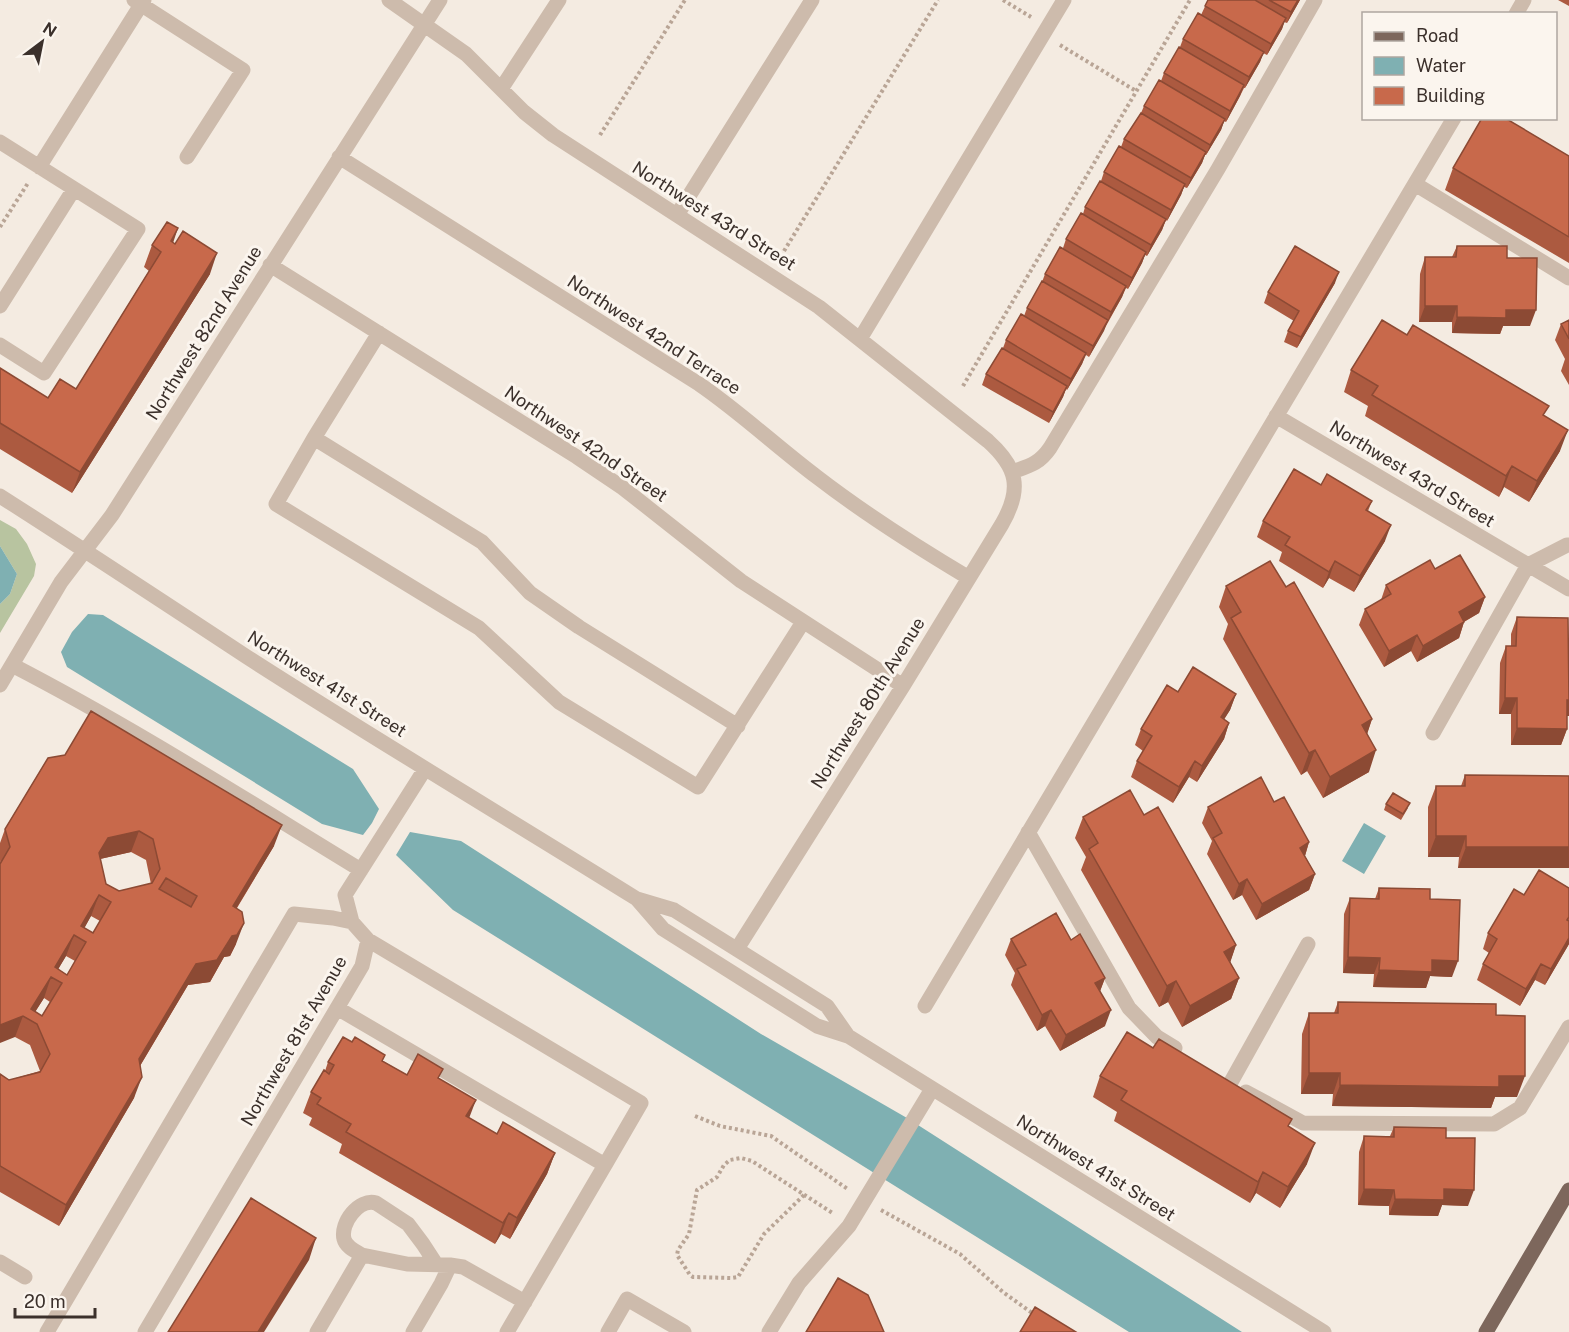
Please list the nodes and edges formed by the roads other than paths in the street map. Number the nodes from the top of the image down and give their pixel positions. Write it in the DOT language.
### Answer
graph roads {
  1 [pos="389,0"];
  2 [pos="440,0"];
  3 [pos="559,0"];
  4 [pos="812,0"];
  5 [pos="1064,0"];
  6 [pos="1316,0"];
  7 [pos="140,2"];
  8 [pos="424,24"];
  9 [pos="501,89"];
  10 [pos="1453,120"];
  11 [pos="1,145"];
  12 [pos="187,157"];
  13 [pos="339,158"];
  14 [pos="39,167"];
  15 [pos="1415,184"];
  16 [pos="74,189"];
  17 [pos="677,215"];
  18 [pos="270,265"];
  19 [pos="1569,278"];
  20 [pos="0,306"];
  21 [pos="379,333"];
  22 [pos="860,339"];
  23 [pos="0,345"];
  24 [pos="1276,416"];
  25 [pos="314,438"];
  26 [pos="1012,472"];
  27 [pos="0,496"];
  28 [pos="1569,545"];
  29 [pos="86,550"];
  30 [pos="1528,565"];
  31 [pos="969,578"];
  32 [pos="1569,589"];
  33 [pos="803,622"];
  34 [pos="12,665"];
  35 [pos="0,685"];
  36 [pos="903,686"];
  37 [pos="738,726"];
  38 [pos="1433,733"];
  39 [pos="425,769"];
  40 [pos="1028,832"];
  41 [pos="361,870"];
  42 [pos="637,899"];
  43 [pos="352,922"];
  44 [pos="368,940"];
  45 [pos="1308,944"];
  46 [pos="737,949"];
  47 [pos="925,1006"];
  48 [pos="337,1008"];
  49 [pos="1569,1027"];
  50 [pos="848,1036"];
  51 [pos="1184,1054"];
  52 [pos="932,1089"];
  53 [pos="605,1165"];
  54 [pos="1569,1190"];
  55 [pos="362,1256"];
  56 [pos="0,1262"];
  57 [pos="443,1265"];
  58 [pos="25,1277"];
  59 [pos="525,1302"];
  60 [pos="47,1332"];
  61 [pos="145,1332"];
  62 [pos="317,1332"];
  63 [pos="413,1332"];
  64 [pos="507,1332"];
  65 [pos="608,1332"];
  66 [pos="684,1332"];
  67 [pos="769,1332"];
  68 [pos="1324,1332"];
  69 [pos="1486,1332"];
  1 -- 8 [label="street, Northwest 43rd Street"];
  2 -- 8 [label="street, Northwest 82nd Avenue"];
  3 -- 9 [label="street"];
  4 -- 17 [label="street"];
  5 -- 22 [label="street"];
  6 -- 26 [label="street"];
  7 -- 12 [label="street"];
  7 -- 14 [label="street"];
  8 -- 9 [label="street, Northwest 43rd Street"];
  8 -- 13 [label="street, Northwest 82nd Avenue"];
  9 -- 17 [label="street, Northwest 43rd Street"];
  10 -- 15 [label="street"];
  11 -- 14 [label="street"];
  13 -- 18 [label="street, Northwest 82nd Avenue"];
  13 -- 31 [label="street, Northwest 42nd Terrace"];
  14 -- 16 [label="street"];
  15 -- 19 [label="street"];
  15 -- 24 [label="street"];
  16 -- 20 [label="street"];
  16 -- 23 [label="street"];
  17 -- 22 [label="street, Northwest 43rd Street"];
  18 -- 21 [label="street, Northwest 42nd Street"];
  18 -- 29 [label="street, Northwest 82nd Avenue"];
  21 -- 25 [label="street"];
  21 -- 33 [label="street, Northwest 42nd Street"];
  22 -- 26 [label="street, Northwest 43rd Street"];
  24 -- 30 [label="street, Northwest 43rd Street"];
  24 -- 40 [label="street"];
  25 -- 37 [label="street"];
  25 -- 37 [label="street"];
  26 -- 31 [label="street, Northwest 80th Avenue"];
  27 -- 29 [label="street, Northwest 41st Street"];
  28 -- 30 [label="street"];
  29 -- 34 [label="street, Northwest 82nd Avenue"];
  29 -- 39 [label="street, Northwest 41st Street"];
  30 -- 32 [label="street, Northwest 43rd Street"];
  30 -- 38 [label="street"];
  31 -- 36 [label="street, Northwest 80th Avenue"];
  33 -- 36 [label="street, Northwest 42nd Street"];
  33 -- 37 [label="street"];
  34 -- 35 [label="street, Northwest 82nd Avenue"];
  34 -- 41 [label="street"];
  36 -- 46 [label="street, Northwest 80th Avenue"];
  39 -- 41 [label="street"];
  39 -- 42 [label="street, Northwest 41st Street"];
  40 -- 47 [label="street"];
  40 -- 51 [label="street"];
  41 -- 43 [label="street"];
  42 -- 46 [label="street, Northwest 41st Street"];
  42 -- 50 [label="street, Northwest 41st Street"];
  43 -- 44 [label="street"];
  43 -- 60 [label="street"];
  44 -- 48 [label="street, Northwest 81st Avenue"];
  44 -- 53 [label="street"];
  45 -- 49 [label="street"];
  46 -- 50 [label="street, Northwest 41st Street"];
  48 -- 53 [label="street"];
  48 -- 61 [label="street, Northwest 81st Avenue"];
  50 -- 52 [label="street, Northwest 41st Street"];
  52 -- 67 [label="street"];
  52 -- 68 [label="street, Northwest 41st Street"];
  53 -- 59 [label="street"];
  54 -- 69 [label="main road"];
  55 -- 57 [label="street"];
  55 -- 57 [label="street"];
  55 -- 62 [label="street"];
  56 -- 58 [label="street"];
  57 -- 59 [label="street"];
  57 -- 63 [label="street"];
  59 -- 64 [label="street"];
  65 -- 66 [label="street"];
}
